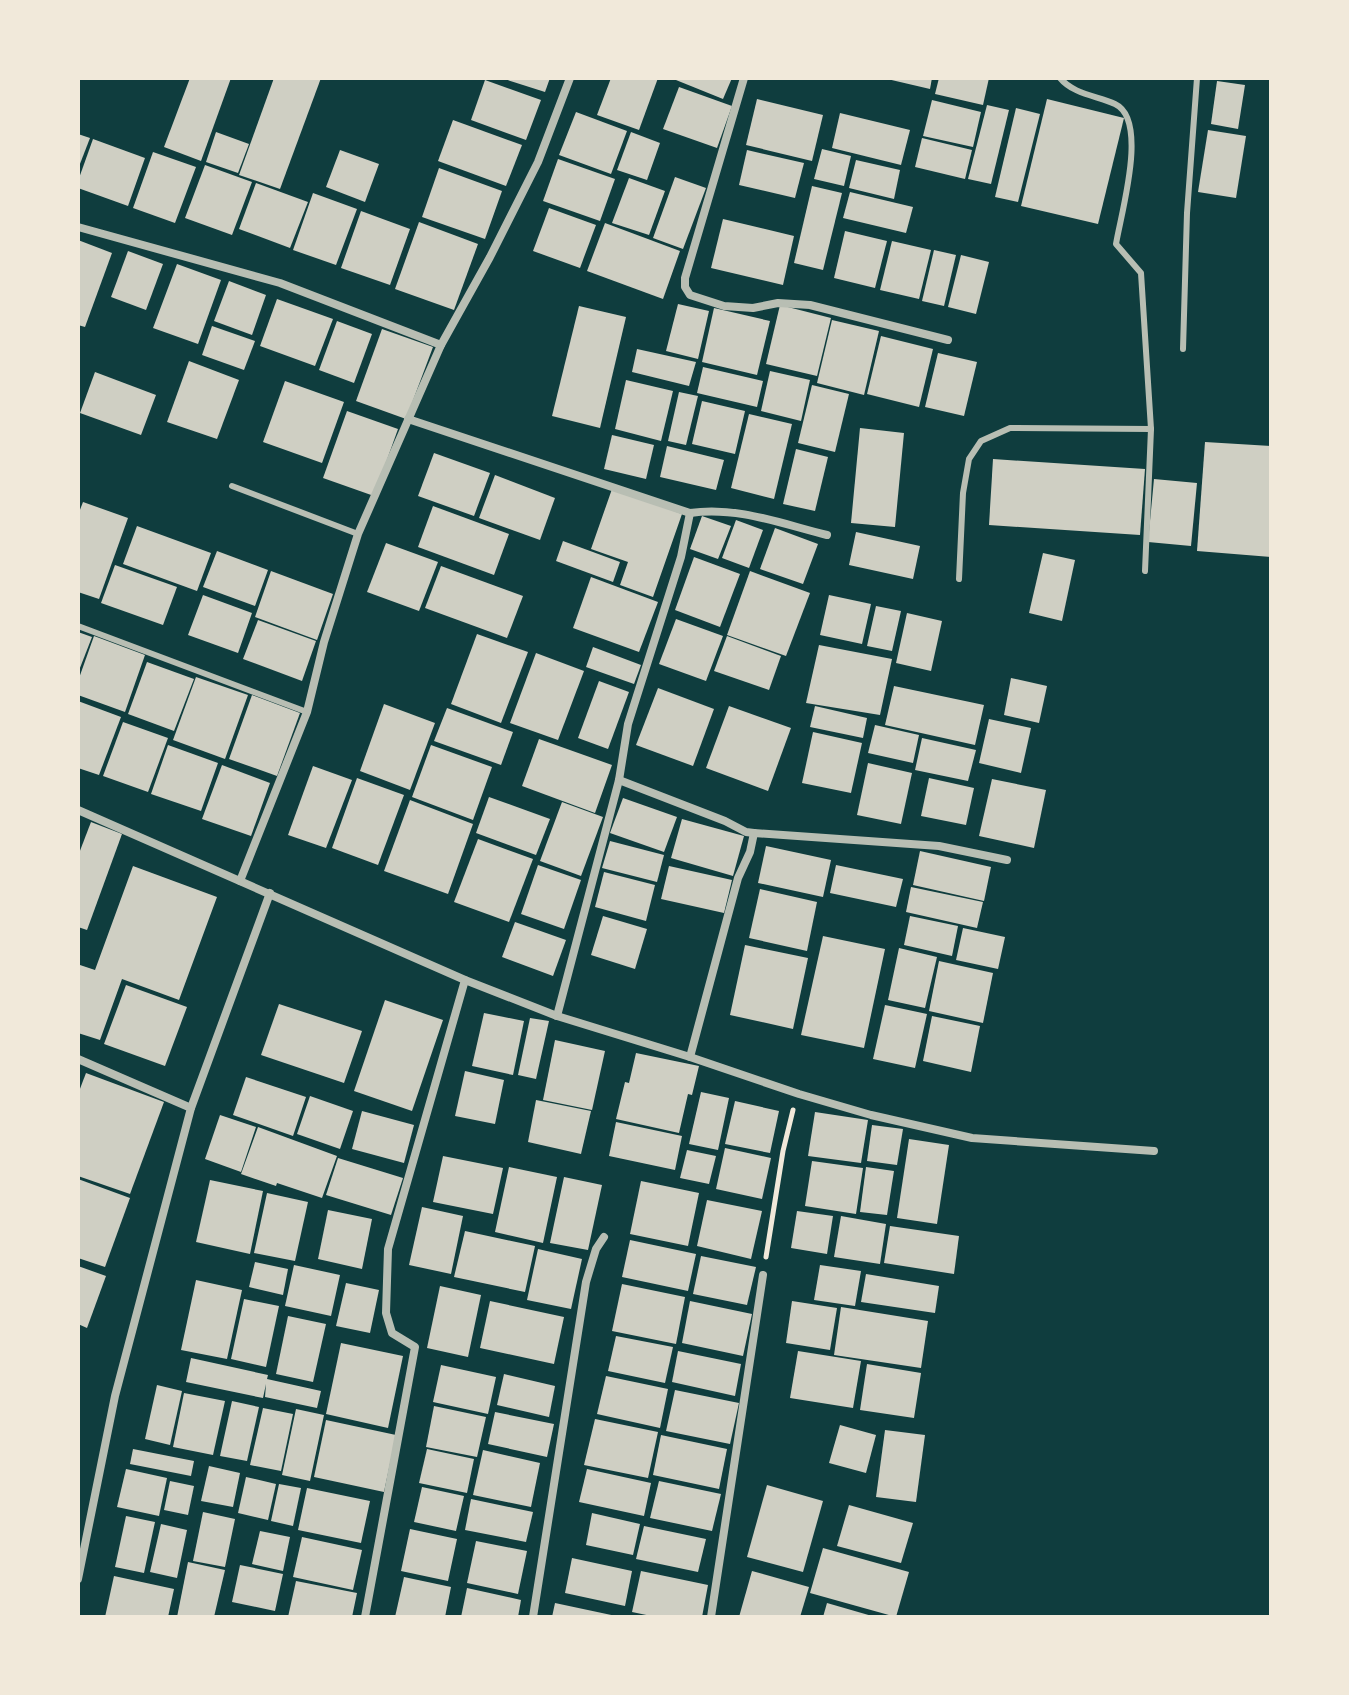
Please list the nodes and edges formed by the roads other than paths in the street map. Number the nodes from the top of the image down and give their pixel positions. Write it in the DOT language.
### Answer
graph roads {
  1 [pos="570,78"];
  2 [pos="744,78"];
  3 [pos="1060,78"];
  4 [pos="1197,78"];
  5 [pos="78,227"];
  6 [pos="948,340"];
  7 [pos="441,345"];
  8 [pos="1183,349"];
  9 [pos="408,419"];
  10 [pos="1151,429"];
  11 [pos="232,486"];
  12 [pos="690,513"];
  13 [pos="358,534"];
  14 [pos="827,535"];
  15 [pos="1145,571"];
  16 [pos="959,579"];
  17 [pos="78,626"];
  18 [pos="307,712"];
  19 [pos="619,780"];
  20 [pos="78,810"];
  21 [pos="754,833"];
  22 [pos="1007,860"];
  23 [pos="240,881"];
  24 [pos="270,893"];
  25 [pos="465,980"];
  26 [pos="557,1016"];
  27 [pos="690,1057"];
  28 [pos="78,1059"];
  29 [pos="191,1108"];
  30 [pos="1154,1151"];
  31 [pos="604,1237"];
  32 [pos="763,1275"];
  33 [pos="78,1579"];
  34 [pos="365,1617"];
  35 [pos="533,1617"];
  36 [pos="711,1617"];
  1 -- 7 [label="street"];
  2 -- 6 [label="street"];
  3 -- 10 [label="lane"];
  4 -- 8 [label="lane"];
  5 -- 7 [label="street"];
  7 -- 9 [label="street"];
  9 -- 12 [label="street"];
  9 -- 13 [label="street"];
  10 -- 15 [label="lane"];
  10 -- 16 [label="lane"];
  11 -- 13 [label="lane"];
  12 -- 14 [label="street"];
  12 -- 19 [label="street"];
  13 -- 18 [label="street"];
  17 -- 18 [label="lane"];
  18 -- 23 [label="street"];
  19 -- 21 [label="street"];
  19 -- 26 [label="street"];
  20 -- 23 [label="street"];
  21 -- 22 [label="street"];
  21 -- 27 [label="street"];
  23 -- 24 [label="street"];
  24 -- 25 [label="street"];
  24 -- 29 [label="street"];
  25 -- 26 [label="street"];
  25 -- 34 [label="street"];
  26 -- 27 [label="street"];
  27 -- 30 [label="street"];
  28 -- 29 [label="street"];
  29 -- 33 [label="street"];
  31 -- 35 [label="street"];
  32 -- 36 [label="street"];
}
